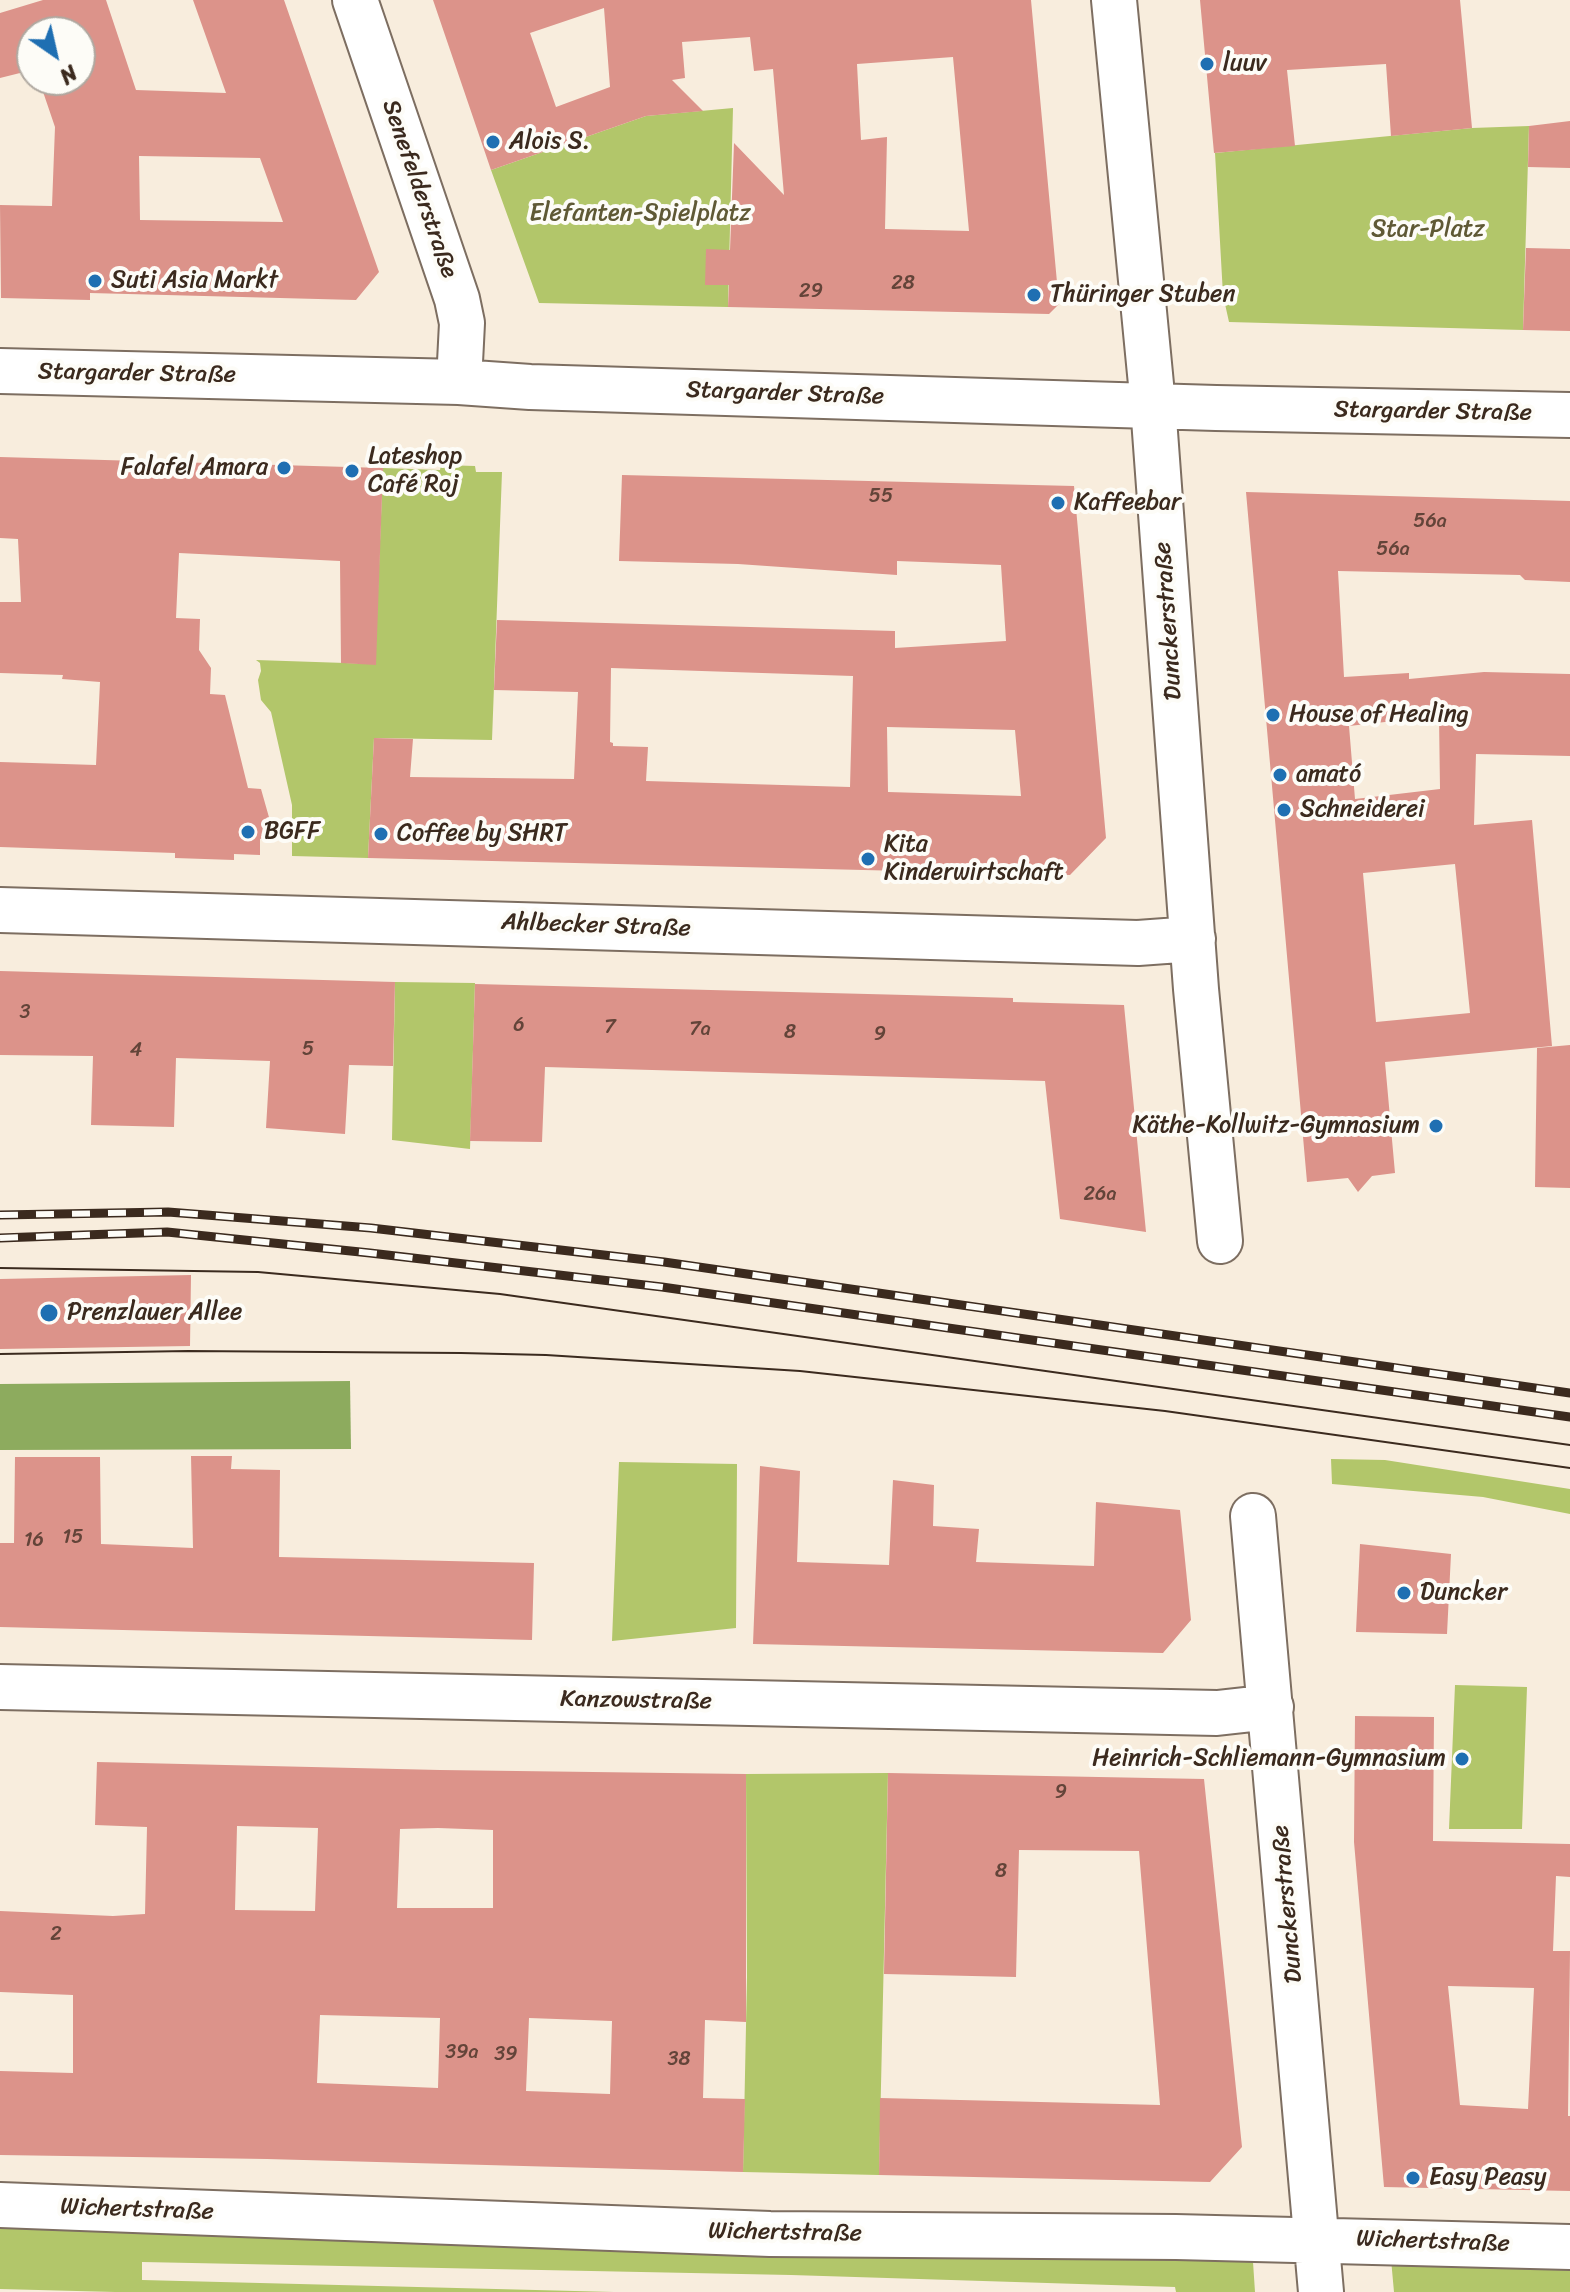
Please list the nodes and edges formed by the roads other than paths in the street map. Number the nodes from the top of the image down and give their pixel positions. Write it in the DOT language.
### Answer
graph roads {
  1 [pos="355,0"];
  2 [pos="1114,0"];
  3 [pos="0,371"];
  4 [pos="459,382"];
  5 [pos="1153,405"];
  6 [pos="1570,415"];
  7 [pos="0,910"];
  8 [pos="1193,939"];
  9 [pos="1220,1241"];
  10 [pos="1253,1516"];
  11 [pos="0,1687"];
  12 [pos="1271,1707"];
  13 [pos="0,2205"];
  14 [pos="1316,2239"];
  15 [pos="1570,2247"];
  16 [pos="1321,2292"];
  1 -- 4 [label="street, Senefelderstraße"];
  2 -- 5 [label="street, Dunckerstraße"];
  3 -- 4 [label="street, Stargarder Straße"];
  4 -- 5 [label="street, Stargarder Straße"];
  5 -- 6 [label="street, Stargarder Straße"];
  5 -- 8 [label="street, Dunckerstraße"];
  7 -- 8 [label="street, Ahlbecker Straße"];
  8 -- 9 [label="street, Dunckerstraße"];
  10 -- 12 [label="street, Dunckerstraße"];
  11 -- 12 [label="street, Kanzowstraße"];
  12 -- 14 [label="street, Dunckerstraße"];
  13 -- 14 [label="street, Wichertstraße"];
  14 -- 15 [label="street, Wichertstraße"];
  14 -- 16 [label="street, Dunckerstraße"];
}
